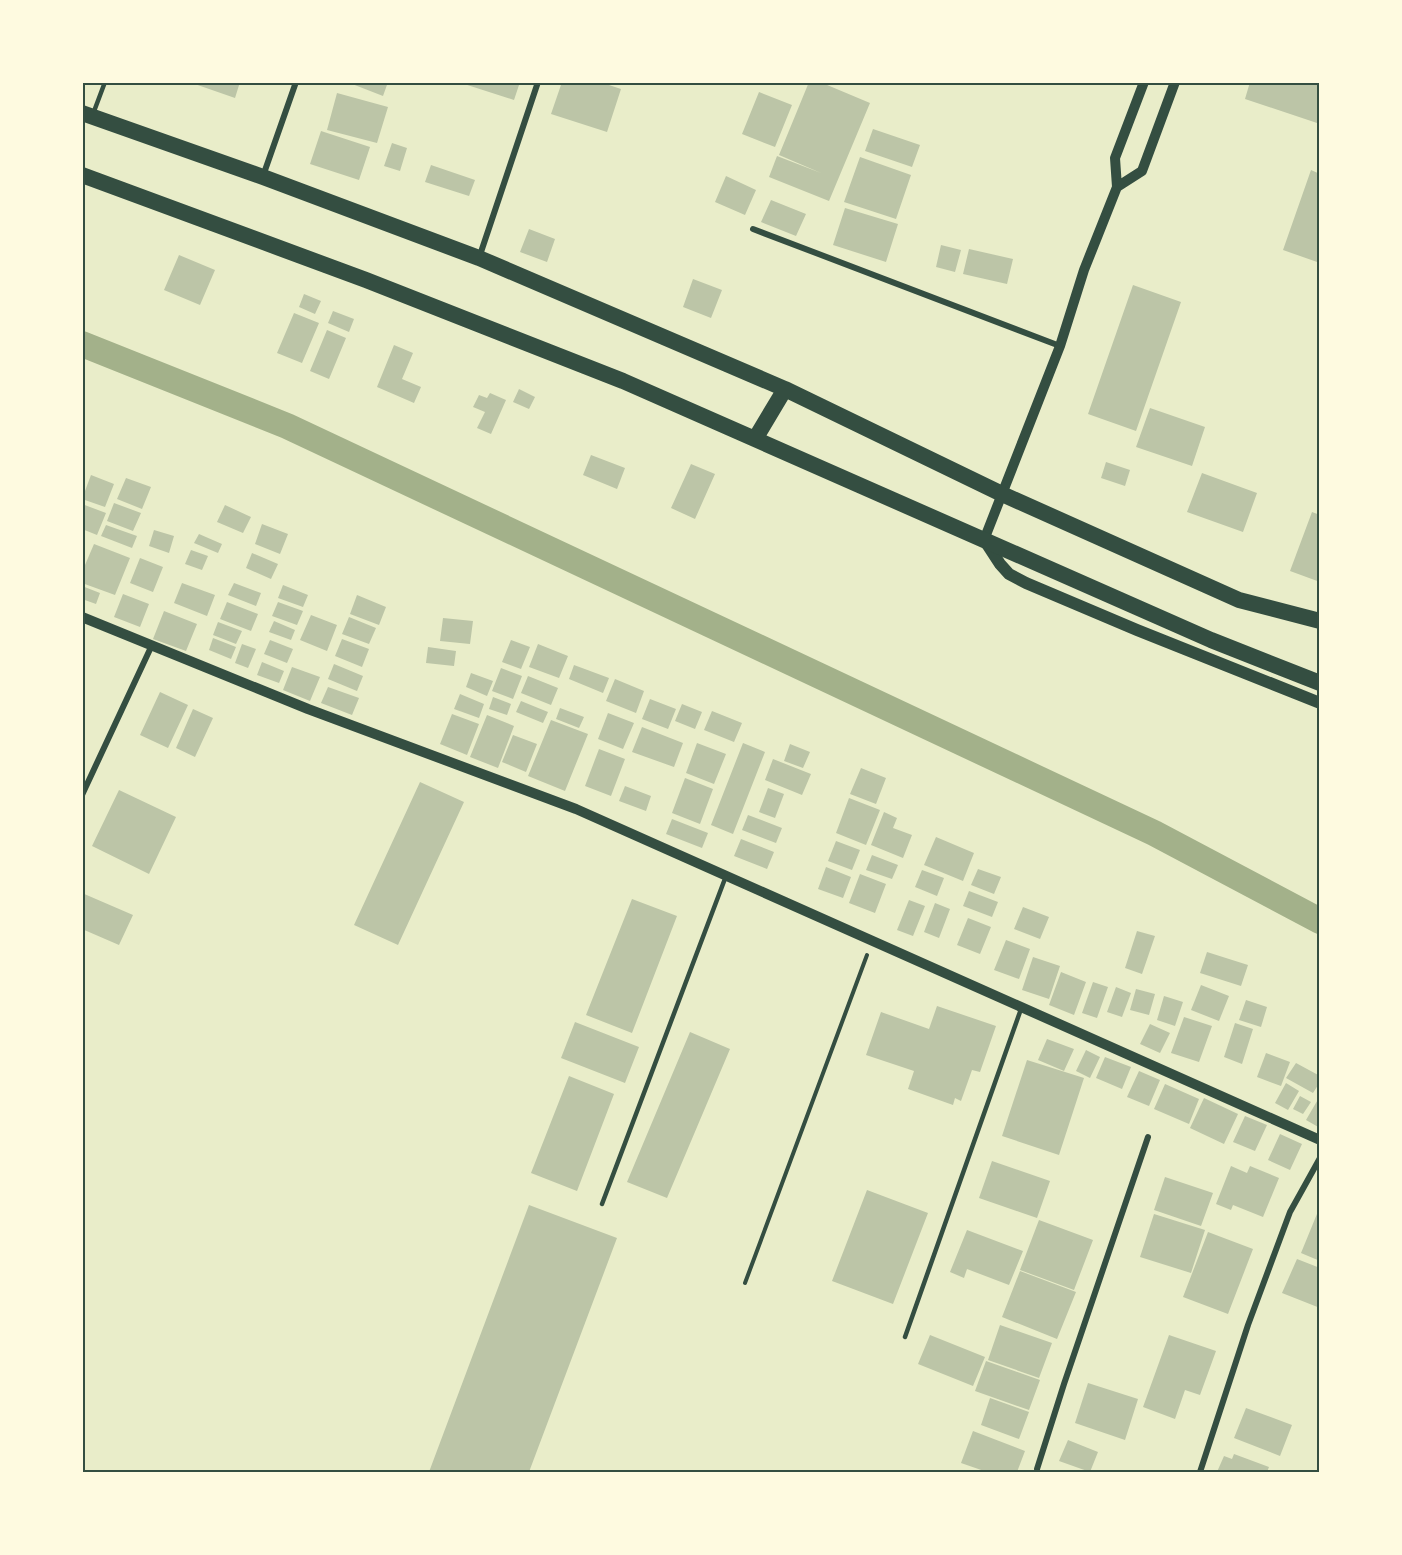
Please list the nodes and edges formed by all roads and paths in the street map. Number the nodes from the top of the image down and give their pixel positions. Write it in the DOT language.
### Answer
graph roads {
  1 [pos="105,82"];
  2 [pos="296,82"];
  3 [pos="538,82"];
  4 [pos="1144,82"];
  5 [pos="1175,82"];
  6 [pos="87,115"];
  7 [pos="82,175"];
  8 [pos="263,177"];
  9 [pos="1117,187"];
  10 [pos="753,229"];
  11 [pos="479,258"];
  12 [pos="1060,346"];
  13 [pos="785,389"];
  14 [pos="755,439"];
  15 [pos="1002,494"];
  16 [pos="984,540"];
  17 [pos="82,617"];
  18 [pos="1320,621"];
  19 [pos="152,645"];
  20 [pos="1320,683"];
  21 [pos="1320,703"];
  22 [pos="82,795"];
  23 [pos="726,876"];
  24 [pos="872,940"];
  25 [pos="1022,1006"];
  26 [pos="1148,1137"];
  27 [pos="1320,1140"];
  28 [pos="1320,1158"];
  29 [pos="602,1204"];
  30 [pos="745,1283"];
  31 [pos="905,1337"];
  32 [pos="1037,1471"];
  33 [pos="1046,1473"];
  34 [pos="1200,1473"];
  1 -- 6 [label="lane"];
  2 -- 8 [label="street"];
  3 -- 11 [label="street"];
  4 -- 9 [label="street"];
  5 -- 9 [label="street"];
  6 -- 8 [label="highway"];
  7 -- 14 [label="highway"];
  8 -- 11 [label="highway"];
  9 -- 12 [label="street"];
  10 -- 12 [label="street"];
  11 -- 13 [label="highway"];
  12 -- 15 [label="street"];
  13 -- 14 [label="highway"];
  13 -- 15 [label="highway"];
  14 -- 16 [label="highway"];
  15 -- 16 [label="street"];
  15 -- 18 [label="highway"];
  16 -- 20 [label="highway"];
  16 -- 21 [label="main road"];
  17 -- 19 [label="street"];
  19 -- 22 [label="street"];
  19 -- 23 [label="street"];
  23 -- 24 [label="street"];
  23 -- 29 [label="lane"];
  24 -- 25 [label="street"];
  24 -- 30 [label="path"];
  25 -- 27 [label="street"];
  25 -- 31 [label="lane"];
  26 -- 32 [label="street"];
  28 -- 34 [label="street"];
  32 -- 33 [label="street"];
}
